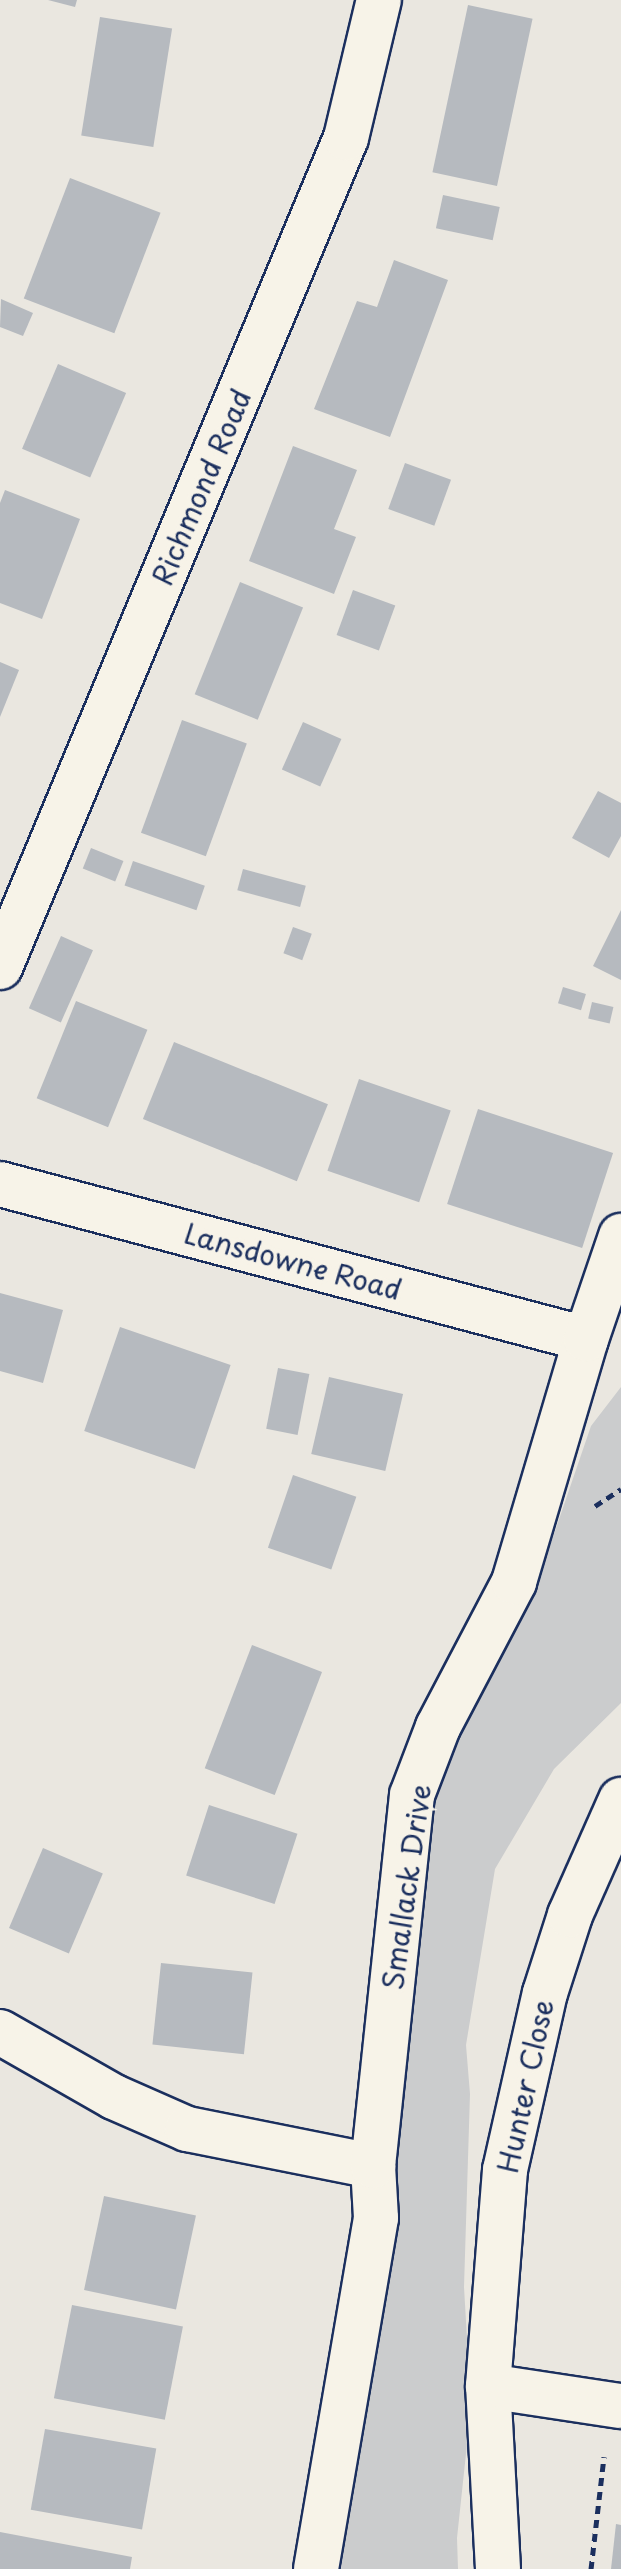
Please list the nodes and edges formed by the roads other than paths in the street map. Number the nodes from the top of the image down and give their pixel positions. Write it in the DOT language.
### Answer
graph roads {
  1 [pos="379,0"];
  2 [pos="0,967"];
  3 [pos="0,1184"];
  4 [pos="621,1236"];
  5 [pos="586,1339"];
  6 [pos="621,1800"];
  7 [pos="0,2032"];
  8 [pos="373,2166"];
  9 [pos="488,2386"];
  10 [pos="616,2406"];
  11 [pos="316,2569"];
  12 [pos="498,2569"];
  1 -- 2 [label="street, Richmond Road"];
  3 -- 5 [label="street, Lansdowne Road"];
  4 -- 5 [label="street, Smallack Drive"];
  5 -- 8 [label="street, Smallack Drive"];
  6 -- 9 [label="street, Hunter Close"];
  7 -- 8 [label="street"];
  8 -- 11 [label="street, Smallack Drive"];
  9 -- 10 [label="street"];
  9 -- 12 [label="street, Hunter Close"];
}
